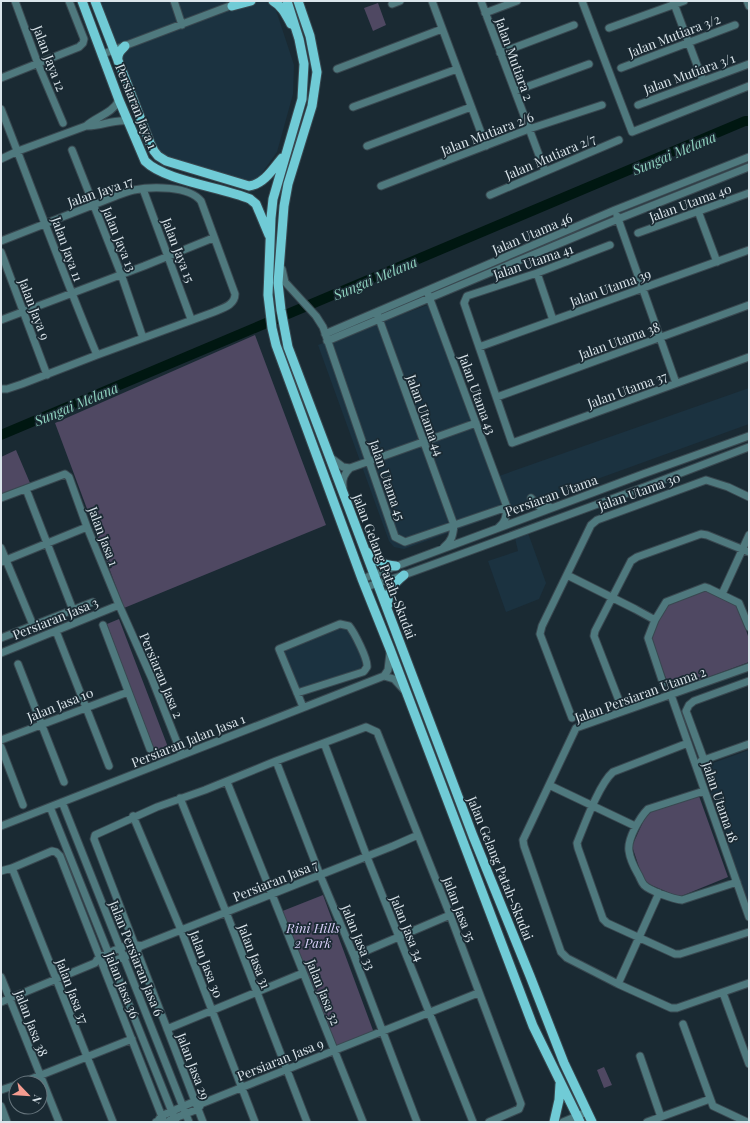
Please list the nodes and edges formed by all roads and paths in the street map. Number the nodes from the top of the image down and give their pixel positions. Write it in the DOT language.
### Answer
graph roads {
  1 [pos="15,1"];
  2 [pos="69,1"];
  3 [pos="82,1"];
  4 [pos="95,1"];
  5 [pos="174,1"];
  6 [pos="251,1"];
  7 [pos="273,1"];
  8 [pos="287,1"];
  9 [pos="298,1"];
  10 [pos="400,1"];
  11 [pos="432,1"];
  12 [pos="481,1"];
  13 [pos="518,1"];
  14 [pos="582,1"];
  15 [pos="684,1"];
  16 [pos="747,1"];
  17 [pos="673,3"];
  18 [pos="236,4"];
  19 [pos="392,4"];
  20 [pos="749,6"];
  21 [pos="485,13"];
  22 [pos="182,24"];
  23 [pos="574,25"];
  24 [pos="735,25"];
  25 [pos="609,28"];
  26 [pos="442,29"];
  27 [pos="299,40"];
  28 [pos="688,43"];
  29 [pos="125,46"];
  30 [pos="113,50"];
  31 [pos="500,53"];
  32 [pos="103,54"];
  33 [pos="118,63"];
  34 [pos="38,64"];
  35 [pos="589,64"];
  36 [pos="749,64"];
  37 [pos="621,68"];
  38 [pos="337,69"];
  39 [pos="457,70"];
  40 [pos="1,78"];
  41 [pos="703,81"];
  42 [pos="749,86"];
  43 [pos="515,91"];
  44 [pos="119,100"];
  45 [pos="602,105"];
  46 [pos="638,105"];
  47 [pos="353,107"];
  48 [pos="471,107"];
  49 [pos="1,109"];
  50 [pos="127,121"];
  51 [pos="63,123"];
  52 [pos="86,126"];
  53 [pos="529,129"];
  54 [pos="619,140"];
  55 [pos="367,146"];
  56 [pos="486,146"];
  57 [pos="72,150"];
  58 [pos="18,151"];
  59 [pos="286,154"];
  60 [pos="749,156"];
  61 [pos="1,159"];
  62 [pos="749,167"];
  63 [pos="191,169"];
  64 [pos="544,171"];
  65 [pos="186,180"];
  66 [pos="381,186"];
  67 [pos="142,189"];
  68 [pos="749,193"];
  69 [pos="490,195"];
  70 [pos="94,205"];
  71 [pos="615,210"];
  72 [pos="698,211"];
  73 [pos="618,219"];
  74 [pos="46,223"];
  75 [pos="638,233"];
  76 [pos="214,238"];
  77 [pos="270,240"];
  78 [pos="1,241"];
  79 [pos="610,245"];
  80 [pos="749,250"];
  81 [pos="1,252"];
  82 [pos="280,254"];
  83 [pos="168,256"];
  84 [pos="716,262"];
  85 [pos="537,273"];
  86 [pos="121,274"];
  87 [pos="642,288"];
  88 [pos="427,290"];
  89 [pos="71,294"];
  90 [pos="430,298"];
  91 [pos="749,305"];
  92 [pos="23,312"];
  93 [pos="376,312"];
  94 [pos="191,319"];
  95 [pos="1,320"];
  96 [pos="379,320"];
  97 [pos="553,320"];
  98 [pos="143,338"];
  99 [pos="326,338"];
  100 [pos="660,338"];
  101 [pos="479,347"];
  102 [pos="97,355"];
  103 [pos="749,357"];
  104 [pos="47,375"];
  105 [pos="676,384"];
  106 [pos="1,389"];
  107 [pos="498,397"];
  108 [pos="476,424"];
  109 [pos="749,436"];
  110 [pos="423,442"];
  111 [pos="749,447"];
  112 [pos="329,456"];
  113 [pos="370,461"];
  114 [pos="350,468"];
  115 [pos="26,489"];
  116 [pos="343,491"];
  117 [pos="749,497"];
  118 [pos="1,498"];
  119 [pos="531,498"];
  120 [pos="507,507"];
  121 [pos="555,507"];
  122 [pos="454,525"];
  123 [pos="87,527"];
  124 [pos="494,529"];
  125 [pos="749,535"];
  126 [pos="47,544"];
  127 [pos="1,548"];
  128 [pos="440,549"];
  129 [pos="365,550"];
  130 [pos="746,551"];
  131 [pos="3,561"];
  132 [pos="396,566"];
  133 [pos="374,574"];
  134 [pos="404,575"];
  135 [pos="567,575"];
  136 [pos="362,578"];
  137 [pos="378,584"];
  138 [pos="366,587"];
  139 [pos="722,594"];
  140 [pos="612,598"];
  141 [pos="93,602"];
  142 [pos="119,605"];
  143 [pos="73,610"];
  144 [pos="388,613"];
  145 [pos="655,620"];
  146 [pos="103,624"];
  147 [pos="32,625"];
  148 [pos="749,627"];
  149 [pos="56,631"];
  150 [pos="1,638"];
  151 [pos="390,649"];
  152 [pos="1,653"];
  153 [pos="18,664"];
  154 [pos="749,667"];
  155 [pos="384,676"];
  156 [pos="749,681"];
  157 [pos="663,683"];
  158 [pos="128,692"];
  159 [pos="297,693"];
  160 [pos="406,693"];
  161 [pos="671,695"];
  162 [pos="86,707"];
  163 [pos="303,707"];
  164 [pos="623,711"];
  165 [pos="572,718"];
  166 [pos="42,724"];
  167 [pos="1,740"];
  168 [pos="324,743"];
  169 [pos="688,743"];
  170 [pos="749,744"];
  171 [pos="1,748"];
  172 [pos="150,749"];
  173 [pos="182,755"];
  174 [pos="704,760"];
  175 [pos="276,761"];
  176 [pos="695,763"];
  177 [pos="109,766"];
  178 [pos="64,782"];
  179 [pos="227,782"];
  180 [pos="549,785"];
  181 [pos="704,791"];
  182 [pos="180,798"];
  183 [pos="62,802"];
  184 [pos="23,804"];
  185 [pos="592,806"];
  186 [pos="50,807"];
  187 [pos="133,816"];
  188 [pos="1,826"];
  189 [pos="635,826"];
  190 [pos="418,835"];
  191 [pos="366,857"];
  192 [pos="12,868"];
  193 [pos="1,871"];
  194 [pos="320,875"];
  195 [pos="736,882"];
  196 [pos="660,893"];
  197 [pos="272,894"];
  198 [pos="226,912"];
  199 [pos="450,915"];
  200 [pos="749,917"];
  201 [pos="181,930"];
  202 [pos="749,932"];
  203 [pos="398,936"];
  204 [pos="640,938"];
  205 [pos="137,947"];
  206 [pos="120,948"];
  207 [pos="109,953"];
  208 [pos="354,956"];
  209 [pos="124,957"];
  210 [pos="113,961"];
  211 [pos="99,962"];
  212 [pos="303,973"];
  213 [pos="530,976"];
  214 [pos="1,977"];
  215 [pos="56,980"];
  216 [pos="517,982"];
  217 [pos="749,983"];
  218 [pos="618,984"];
  219 [pos="256,992"];
  220 [pos="478,993"];
  221 [pos="723,993"];
  222 [pos="10,999"];
  223 [pos="1,1002"];
  224 [pos="212,1010"];
  225 [pos="429,1013"];
  226 [pos="683,1024"];
  227 [pos="166,1029"];
  228 [pos="382,1031"];
  229 [pos="132,1039"];
  230 [pos="334,1050"];
  231 [pos="640,1056"];
  232 [pos="86,1057"];
  233 [pos="749,1064"];
  234 [pos="288,1069"];
  235 [pos="40,1075"];
  236 [pos="560,1083"];
  237 [pos="241,1088"];
  238 [pos="48,1095"];
  239 [pos="710,1099"];
  240 [pos="199,1104"];
  241 [pos="1,1106"];
  242 [pos="185,1110"];
  243 [pos="587,1112"];
  244 [pos="661,1116"];
  245 [pos="174,1117"];
  246 [pos="579,1119"];
  247 [pos="161,1121"];
  248 [pos="7,1122"];
  249 [pos="59,1122"];
  250 [pos="112,1122"];
  251 [pos="189,1122"];
  252 [pos="203,1122"];
  253 [pos="255,1122"];
  254 [pos="308,1122"];
  255 [pos="363,1122"];
  256 [pos="417,1122"];
  257 [pos="474,1122"];
  258 [pos="489,1122"];
  259 [pos="554,1122"];
  260 [pos="563,1122"];
  261 [pos="592,1122"];
  262 [pos="647,1122"];
  263 [pos="747,1122"];
  1 -- 34 [label="street, Jalan Jaya 12"];
  2 -- 34 [label="street"];
  3 -- 32 [label="main road, Persiaran Jaya 1"];
  4 -- 30 [label="main road, Persiaran Jaya 1"];
  5 -- 22 [label="street"];
  6 -- 18 [label="main road"];
  7 -- 27 [label="main road"];
  8 -- 27 [label="main road, Jalan Gelang Patah-Skudai"];
  9 -- 82 [label="main road, Jalan Gelang Patah-Skudai"];
  10 -- 19 [label="street"];
  11 -- 26 [label="street"];
  12 -- 21 [label="street, Jalan Mutiara 2"];
  13 -- 21 [label="street"];
  14 -- 42 [label="street"];
  15 -- 17 [label="street"];
  16 -- 20 [label="street"];
  17 -- 25 [label="street"];
  17 -- 28 [label="street"];
  18 -- 22 [label="street"];
  21 -- 31 [label="street, Jalan Mutiara 2"];
  22 -- 29 [label="street"];
  23 -- 31 [label="street"];
  24 -- 28 [label="street, Jalan Mutiara 3/2"];
  26 -- 38 [label="street"];
  26 -- 39 [label="street"];
  27 -- 59 [label="main road, Jalan Gelang Patah-Skudai"];
  28 -- 37 [label="street, Jalan Mutiara 3/2"];
  28 -- 41 [label="street"];
  29 -- 30 [label="street"];
  29 -- 33 [label="main road"];
  30 -- 32 [label="street"];
  30 -- 33 [label="main road, Persiaran Jaya 1"];
  31 -- 43 [label="street, Jalan Mutiara 2"];
  32 -- 44 [label="main road, Persiaran Jaya 1"];
  33 -- 63 [label="main road, Persiaran Jaya 1"];
  34 -- 40 [label="street"];
  34 -- 51 [label="street, Jalan Jaya 12"];
  35 -- 43 [label="street"];
  36 -- 41 [label="street, Jalan Mutiara 3/1"];
  39 -- 47 [label="street"];
  39 -- 48 [label="street"];
  41 -- 46 [label="street, Jalan Mutiara 3/1"];
  43 -- 53 [label="street, Jalan Mutiara 2"];
  44 -- 50 [label="main road, Persiaran Jaya 1"];
  44 -- 52 [label="street"];
  45 -- 53 [label="street, Jalan Mutiara 2/6"];
  48 -- 55 [label="street"];
  48 -- 56 [label="street"];
  49 -- 58 [label="street, Jalan Jaya 11"];
  50 -- 52 [label="street"];
  50 -- 65 [label="main road, Persiaran Jaya 1"];
  52 -- 58 [label="street"];
  53 -- 56 [label="street, Jalan Mutiara 2/6"];
  53 -- 64 [label="street, Jalan Mutiara 2"];
  54 -- 64 [label="street, Jalan Mutiara 2/7"];
  56 -- 66 [label="street, Jalan Mutiara 2/6"];
  57 -- 70 [label="street, Jalan Jaya 13"];
  58 -- 61 [label="street"];
  58 -- 74 [label="street, Jalan Jaya 11"];
  59 -- 63 [label="main road, Persiaran Jaya 1"];
  59 -- 77 [label="main road, Jalan Gelang Patah-Skudai"];
  60 -- 71 [label="street, Jalan Utama 46"];
  62 -- 73 [label="street, Jalan Utama 46"];
  63 -- 65 [label="main road"];
  64 -- 69 [label="street, Jalan Mutiara 2/7"];
  65 -- 77 [label="main road, Persiaran Jaya 1"];
  67 -- 70 [label="street, Jalan Jaya 17"];
  67 -- 76 [label="street, Jalan Jaya 17"];
  67 -- 83 [label="street, Jalan Jaya 15"];
  68 -- 72 [label="street, Jalan Utama 40"];
  70 -- 74 [label="street, Jalan Jaya 17"];
  70 -- 86 [label="street, Jalan Jaya 13"];
  71 -- 73 [label="street"];
  71 -- 88 [label="street, Jalan Utama 46"];
  72 -- 75 [label="street, Jalan Utama 40"];
  72 -- 84 [label="street"];
  73 -- 87 [label="street"];
  73 -- 90 [label="street, Jalan Utama 46"];
  74 -- 78 [label="street, Jalan Jaya 17"];
  74 -- 89 [label="street, Jalan Jaya 11"];
  76 -- 83 [label="street"];
  76 -- 94 [label="street, Jalan Jaya 17"];
  77 -- 136 [label="main road, Jalan Gelang Patah-Skudai"];
  79 -- 85 [label="street, Jalan Utama 41"];
  80 -- 84 [label="street, Jalan Utama 39"];
  81 -- 92 [label="street, Jalan Jaya 9"];
  82 -- 99 [label="street, Jalan Utama 45"];
  82 -- 112 [label="main road, Jalan Gelang Patah-Skudai"];
  83 -- 86 [label="street"];
  83 -- 94 [label="street, Jalan Jaya 15"];
  84 -- 87 [label="street, Jalan Utama 39"];
  85 -- 97 [label="street"];
  85 -- 101 [label="street, Jalan Utama 41"];
  86 -- 89 [label="street"];
  86 -- 98 [label="street, Jalan Jaya 13"];
  87 -- 97 [label="street, Jalan Utama 39"];
  87 -- 100 [label="street"];
  88 -- 90 [label="street, Jalan Utama 43"];
  88 -- 93 [label="street, Jalan Utama 46"];
  89 -- 92 [label="street"];
  89 -- 102 [label="street, Jalan Jaya 11"];
  90 -- 96 [label="street, Jalan Utama 46"];
  90 -- 108 [label="street, Jalan Utama 43"];
  91 -- 100 [label="street, Jalan Utama 38"];
  92 -- 95 [label="street"];
  92 -- 104 [label="street, Jalan Jaya 9"];
  93 -- 96 [label="street, Jalan Utama 44"];
  93 -- 99 [label="street, Jalan Utama 46"];
  94 -- 98 [label="street"];
  96 -- 99 [label="street, Jalan Utama 46"];
  96 -- 110 [label="street, Jalan Utama 44"];
  97 -- 101 [label="street, Jalan Utama 39"];
  98 -- 102 [label="street"];
  99 -- 113 [label="street, Jalan Utama 45"];
  100 -- 105 [label="street"];
  100 -- 107 [label="street, Jalan Utama 38"];
  101 -- 107 [label="street"];
  102 -- 104 [label="street"];
  103 -- 105 [label="street, Jalan Utama 37"];
  104 -- 106 [label="street"];
  105 -- 107 [label="street, Jalan Utama 37"];
  108 -- 110 [label="street"];
  108 -- 120 [label="street, Jalan Utama 43"];
  109 -- 121 [label="street, Persiaran Utama"];
  110 -- 113 [label="street"];
  110 -- 122 [label="street, Jalan Utama 44"];
  111 -- 134 [label="street, Persiaran Utama"];
  112 -- 114 [label="street"];
  112 -- 116 [label="main road, Jalan Gelang Patah-Skudai"];
  113 -- 114 [label="street"];
  113 -- 122 [label="street, Jalan Utama 45"];
  114 -- 116 [label="street"];
  115 -- 118 [label="street"];
  115 -- 123 [label="street, Jalan Jasa 1"];
  115 -- 126 [label="street"];
  116 -- 129 [label="main road, Jalan Gelang Patah-Skudai"];
  117 -- 135 [label="street, Jalan Utama 30"];
  119 -- 121 [label="street"];
  120 -- 122 [label="street, Jalan Utama 45"];
  120 -- 124 [label="street"];
  121 -- 124 [label="street, Persiaran Utama"];
  122 -- 128 [label="street"];
  123 -- 126 [label="street"];
  123 -- 142 [label="street, Jalan Jasa 1"];
  124 -- 128 [label="street, Persiaran Utama"];
  125 -- 130 [label="street"];
  126 -- 131 [label="street"];
  126 -- 143 [label="street"];
  127 -- 131 [label="street"];
  128 -- 132 [label="street, Persiaran Utama"];
  129 -- 132 [label="main road"];
  129 -- 133 [label="main road, Jalan Gelang Patah-Skudai"];
  130 -- 139 [label="street"];
  130 -- 140 [label="street"];
  131 -- 147 [label="street"];
  132 -- 133 [label="street, Persiaran Utama"];
  133 -- 136 [label="street, Persiaran Utama"];
  133 -- 137 [label="main road, Jalan Gelang Patah-Skudai"];
  134 -- 137 [label="street, Persiaran Utama"];
  134 -- 144 [label="main road"];
  135 -- 140 [label="street"];
  135 -- 165 [label="street, Jalan Utama 30"];
  136 -- 138 [label="main road, Jalan Gelang Patah-Skudai"];
  137 -- 138 [label="street, Persiaran Utama"];
  137 -- 144 [label="main road, Jalan Gelang Patah-Skudai"];
  138 -- 151 [label="main road, Jalan Gelang Patah-Skudai"];
  139 -- 145 [label="street"];
  139 -- 148 [label="street"];
  140 -- 145 [label="street"];
  140 -- 164 [label="street"];
  141 -- 143 [label="street"];
  142 -- 149 [label="street, Persiaran Jasa 3"];
  142 -- 173 [label="street, Persiaran Jasa 2"];
  143 -- 147 [label="street"];
  144 -- 213 [label="main road, Jalan Gelang Patah-Skudai"];
  145 -- 157 [label="street"];
  146 -- 158 [label="street"];
  147 -- 150 [label="street"];
  149 -- 152 [label="street, Persiaran Jasa 3"];
  149 -- 162 [label="street"];
  151 -- 155 [label="street"];
  151 -- 160 [label="main road, Jalan Gelang Patah-Skudai"];
  153 -- 166 [label="street"];
  154 -- 161 [label="street, Jalan Persiaran Utama 2"];
  155 -- 160 [label="street"];
  155 -- 163 [label="street, Persiaran Jalan Jasa 1"];
  156 -- 174 [label="street"];
  158 -- 162 [label="street, Jalan Jasa 10"];
  158 -- 172 [label="street"];
  159 -- 159 [label="street"];
  159 -- 163 [label="street"];
  160 -- 216 [label="main road, Jalan Gelang Patah-Skudai"];
  161 -- 164 [label="street, Jalan Persiaran Utama 2"];
  161 -- 169 [label="street, Jalan Utama 18"];
  162 -- 166 [label="street, Jalan Jasa 10"];
  162 -- 177 [label="street"];
  163 -- 173 [label="street, Persiaran Jalan Jasa 1"];
  164 -- 180 [label="street, Jalan Persiaran Utama 2"];
  166 -- 167 [label="street, Jalan Jasa 10"];
  166 -- 178 [label="street"];
  168 -- 175 [label="street"];
  168 -- 190 [label="street, Jalan Jasa 35"];
  168 -- 191 [label="street, Jalan Jasa 34"];
  169 -- 176 [label="street, Jalan Utama 18"];
  169 -- 185 [label="street"];
  170 -- 174 [label="street"];
  171 -- 184 [label="street"];
  173 -- 183 [label="street, Persiaran Jalan Jasa 1"];
  174 -- 176 [label="street"];
  175 -- 179 [label="street"];
  175 -- 194 [label="street, Jalan Jasa 33"];
  176 -- 181 [label="street, Jalan Utama 18"];
  179 -- 182 [label="street"];
  179 -- 197 [label="street, Jalan Jasa 32"];
  180 -- 185 [label="street"];
  180 -- 218 [label="street, Jalan Persiaran Utama 2"];
  181 -- 189 [label="street"];
  181 -- 195 [label="street, Jalan Utama 18"];
  182 -- 187 [label="street"];
  182 -- 198 [label="street, Jalan Jasa 31"];
  183 -- 186 [label="street, Persiaran Jalan Jasa 1"];
  183 -- 206 [label="street, Jalan Persiaran Jasa 6"];
  185 -- 189 [label="street"];
  185 -- 204 [label="street"];
  186 -- 188 [label="street, Persiaran Jalan Jasa 1"];
  186 -- 207 [label="street, Jalan Persiaran Jasa 6"];
  187 -- 201 [label="street, Jalan Jasa 30"];
  187 -- 205 [label="street, Jalan Jasa 29"];
  189 -- 196 [label="street"];
  190 -- 191 [label="street, Persiaran Jasa 7"];
  190 -- 199 [label="street, Jalan Jasa 35"];
  191 -- 194 [label="street, Persiaran Jasa 7"];
  191 -- 203 [label="street, Jalan Jasa 34"];
  192 -- 193 [label="street"];
  192 -- 211 [label="street, Jalan Jasa 36"];
  192 -- 215 [label="street, Jalan Jasa 37"];
  194 -- 197 [label="street, Persiaran Jasa 7"];
  194 -- 208 [label="street, Jalan Jasa 33"];
  195 -- 196 [label="street"];
  195 -- 200 [label="street, Jalan Utama 18"];
  196 -- 204 [label="street"];
  197 -- 198 [label="street, Persiaran Jasa 7"];
  197 -- 212 [label="street, Jalan Jasa 32"];
  198 -- 201 [label="street, Persiaran Jasa 7"];
  198 -- 219 [label="street, Jalan Jasa 31"];
  199 -- 203 [label="street"];
  199 -- 220 [label="street, Jalan Jasa 35"];
  201 -- 205 [label="street, Persiaran Jasa 7"];
  201 -- 224 [label="street, Jalan Jasa 30"];
  202 -- 204 [label="street"];
  203 -- 208 [label="street"];
  203 -- 225 [label="street, Jalan Jasa 34"];
  204 -- 218 [label="street"];
  205 -- 206 [label="street, Persiaran Jasa 7"];
  205 -- 209 [label="street, Persiaran Jasa 7"];
  205 -- 227 [label="street, Jalan Jasa 29"];
  206 -- 207 [label="street, Persiaran Jasa 7"];
  206 -- 209 [label="street, Jalan Persiaran Jasa 6"];
  207 -- 210 [label="street, Jalan Persiaran Jasa 6"];
  207 -- 211 [label="street, Persiaran Jasa 7"];
  208 -- 228 [label="street, Jalan Jasa 33"];
  209 -- 210 [label="street, Persiaran Jasa 7"];
  209 -- 242 [label="street, Jalan Persiaran Jasa 6"];
  210 -- 211 [label="street, Persiaran Jasa 7"];
  210 -- 245 [label="street, Jalan Persiaran Jasa 6"];
  211 -- 215 [label="street"];
  211 -- 229 [label="street, Jalan Jasa 36"];
  212 -- 219 [label="street"];
  212 -- 230 [label="street, Jalan Jasa 32"];
  213 -- 216 [label="main road"];
  213 -- 243 [label="main road, Jalan Gelang Patah-Skudai"];
  214 -- 222 [label="street, Jalan Jasa 38"];
  215 -- 222 [label="street"];
  215 -- 232 [label="street, Jalan Jasa 37"];
  216 -- 236 [label="main road, Jalan Gelang Patah-Skudai"];
  217 -- 221 [label="street, Jalan Persiaran Utama 2"];
  218 -- 221 [label="street, Jalan Persiaran Utama 2"];
  219 -- 224 [label="street"];
  219 -- 234 [label="street, Jalan Jasa 31"];
  220 -- 225 [label="street, Persiaran Jasa 9"];
  220 -- 258 [label="street, Jalan Jasa 35"];
  221 -- 233 [label="street"];
  222 -- 223 [label="street"];
  222 -- 235 [label="street, Jalan Jasa 38"];
  224 -- 227 [label="street"];
  224 -- 237 [label="street, Jalan Jasa 30"];
  225 -- 228 [label="street, Persiaran Jasa 9"];
  225 -- 257 [label="street, Jalan Jasa 34"];
  226 -- 239 [label="street"];
  227 -- 240 [label="street, Jalan Jasa 29"];
  228 -- 230 [label="street, Persiaran Jasa 9"];
  228 -- 256 [label="street, Jalan Jasa 33"];
  229 -- 232 [label="street"];
  229 -- 247 [label="street, Jalan Jasa 36"];
  230 -- 234 [label="street, Persiaran Jasa 9"];
  230 -- 255 [label="street, Jalan Jasa 32"];
  231 -- 244 [label="street"];
  232 -- 235 [label="street"];
  232 -- 250 [label="street, Jalan Jasa 37"];
  234 -- 237 [label="street, Persiaran Jasa 9"];
  234 -- 254 [label="street, Jalan Jasa 31"];
  236 -- 246 [label="main road, Jalan Gelang Patah-Skudai"];
  236 -- 259 [label="main road"];
  237 -- 240 [label="street, Persiaran Jasa 9"];
  237 -- 253 [label="street, Jalan Jasa 30"];
  238 -- 249 [label="street, Jalan Jasa 38"];
  239 -- 244 [label="street"];
  239 -- 263 [label="street"];
  240 -- 242 [label="street, Persiaran Jasa 9"];
  240 -- 252 [label="street, Jalan Jasa 29"];
  241 -- 248 [label="street"];
  242 -- 245 [label="street, Persiaran Jasa 9"];
  242 -- 251 [label="street, Jalan Persiaran Jasa 6"];
  243 -- 246 [label="street"];
  243 -- 261 [label="main road, Jalan Gelang Patah-Skudai"];
  244 -- 262 [label="street"];
  245 -- 247 [label="street, Persiaran Jasa 9"];
  246 -- 260 [label="street"];
}
